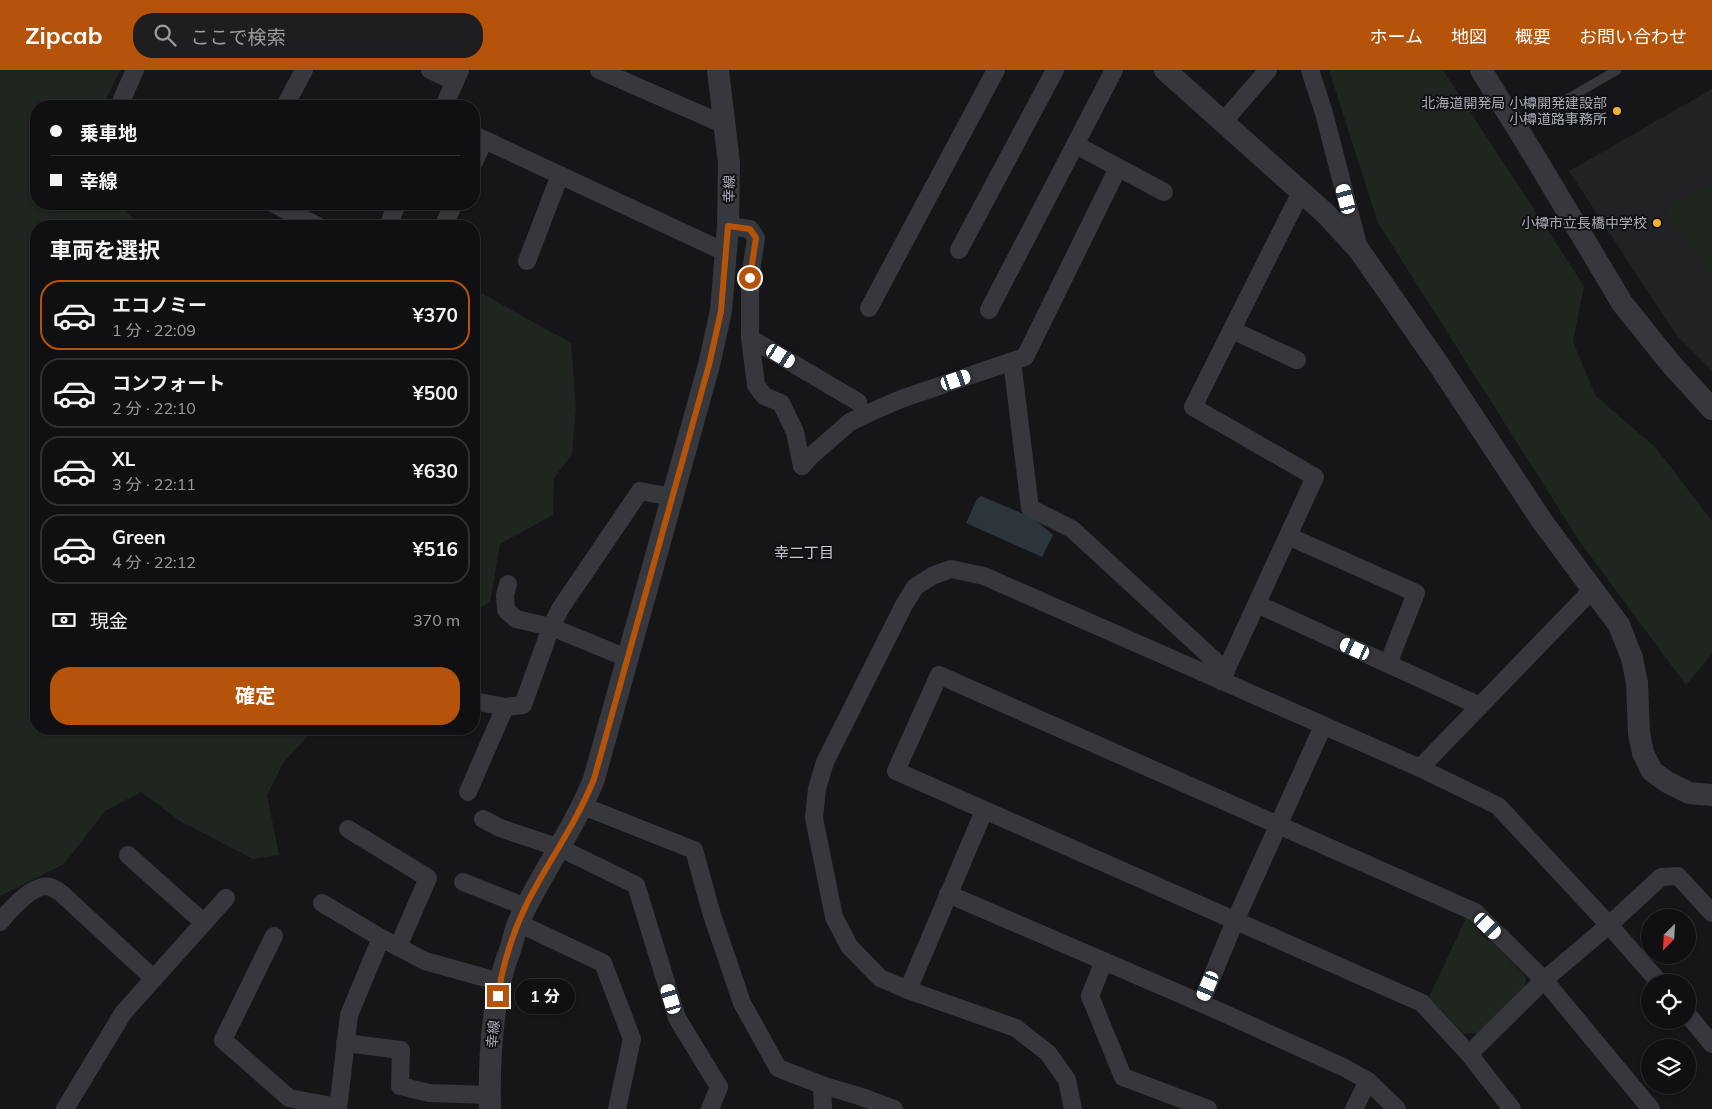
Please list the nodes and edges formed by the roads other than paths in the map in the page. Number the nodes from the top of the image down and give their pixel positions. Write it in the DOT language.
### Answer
graph roads {
  1 [pos="135,70"];
  2 [pos="304,70"];
  3 [pos="430,70"];
  4 [pos="599,70"];
  5 [pos="718,70"];
  6 [pos="996,70"];
  7 [pos="1055,70"];
  8 [pos="1114,70"];
  9 [pos="1165,70"];
  10 [pos="1268,70"];
  11 [pos="1310,70"];
  12 [pos="1481,70"];
  13 [pos="1617,70"];
  14 [pos="458,76"];
  15 [pos="122,99"];
  16 [pos="290,100"];
  17 [pos="447,100"];
  18 [pos="1223,122"];
  19 [pos="724,126"];
  20 [pos="1517,128"];
  21 [pos="480,138"];
  22 [pos="1076,145"];
  23 [pos="1118,168"];
  24 [pos="560,175"];
  25 [pos="1164,192"];
  26 [pos="1301,192"];
  27 [pos="286,210"];
  28 [pos="306,220"];
  29 [pos="728,226"];
  30 [pos="960,250"];
  31 [pos="1359,250"];
  32 [pos="727,253"];
  33 [pos="527,260"];
  34 [pos="869,308"];
  35 [pos="989,310"];
  36 [pos="1232,330"];
  37 [pos="750,338"];
  38 [pos="1297,360"];
  39 [pos="1012,361"];
  40 [pos="858,402"];
  41 [pos="1712,408"];
  42 [pos="672,497"];
  43 [pos="1288,536"];
  44 [pos="508,584"];
  45 [pos="1592,590"];
  46 [pos="1256,604"];
  47 [pos="551,627"];
  48 [pos="627,658"];
  49 [pos="1388,664"];
  50 [pos="1224,676"];
  51 [pos="480,702"];
  52 [pos="1480,706"];
  53 [pos="505,707"];
  54 [pos="1323,726"];
  55 [pos="1420,768"];
  56 [pos="468,792"];
  57 [pos="1712,795"];
  58 [pos="583,806"];
  59 [pos="984,811"];
  60 [pos="483,819"];
  61 [pos="1278,826"];
  62 [pos="348,829"];
  63 [pos="560,848"];
  64 [pos="128,855"];
  65 [pos="463,882"];
  66 [pos="948,894"];
  67 [pos="226,898"];
  68 [pos="322,903"];
  69 [pos="1712,913"];
  70 [pos="522,915"];
  71 [pos="1235,921"];
  72 [pos="0,922"];
  73 [pos="204,923"];
  74 [pos="1609,925"];
  75 [pos="274,936"];
  76 [pos="381,938"];
  77 [pos="398,947"];
  78 [pos="1104,962"];
  79 [pos="1652,974"];
  80 [pos="153,978"];
  81 [pos="1544,980"];
  82 [pos="500,982"];
  83 [pos="908,990"];
  84 [pos="1201,1003"];
  85 [pos="1696,1025"];
  86 [pos="346,1043"];
  87 [pos="1712,1044"];
  88 [pos="1469,1054"];
  89 [pos="1368,1081"];
  90 [pos="822,1085"];
  91 [pos="490,1102"];
  92 [pos="338,1108"];
  93 [pos="64,1109"];
  94 [pos="618,1109"];
  95 [pos="710,1109"];
  96 [pos="823,1109"];
  97 [pos="894,1109"];
  98 [pos="1073,1109"];
  99 [pos="1208,1109"];
  100 [pos="1354,1109"];
  101 [pos="1397,1109"];
  102 [pos="1512,1109"];
  103 [pos="1651,1109"];
  1 -- 15 [label="street"];
  2 -- 16 [label="street"];
  3 -- 14 [label="street"];
  4 -- 19 [label="street"];
  5 -- 19 [label="street, 幸線"];
  6 -- 34 [label="street"];
  7 -- 30 [label="street"];
  8 -- 22 [label="street"];
  9 -- 18 [label="street"];
  10 -- 18 [label="street"];
  11 -- 31 [label="street"];
  12 -- 20 [label="street"];
  13 -- 20 [label="lane"];
  14 -- 17 [label="street"];
  18 -- 26 [label="street"];
  19 -- 29 [label="street, 幸線"];
  20 -- 41 [label="street"];
  21 -- 24 [label="street"];
  22 -- 23 [label="street"];
  22 -- 35 [label="street"];
  23 -- 25 [label="street"];
  23 -- 39 [label="street"];
  24 -- 32 [label="street"];
  24 -- 33 [label="street"];
  26 -- 31 [label="street"];
  26 -- 36 [label="street"];
  27 -- 28 [label="street"];
  29 -- 32 [label="street, 幸線"];
  29 -- 37 [label="street"];
  31 -- 45 [label="street"];
  32 -- 42 [label="street, 幸線"];
  36 -- 38 [label="street"];
  36 -- 43 [label="street"];
  37 -- 39 [label="street"];
  37 -- 40 [label="street"];
  39 -- 50 [label="street"];
  42 -- 47 [label="street"];
  42 -- 48 [label="street, 幸線"];
  43 -- 46 [label="street"];
  43 -- 49 [label="street"];
  44 -- 47 [label="street"];
  45 -- 52 [label="street"];
  45 -- 57 [label="street"];
  46 -- 49 [label="street"];
  46 -- 50 [label="street"];
  47 -- 48 [label="street"];
  47 -- 53 [label="street"];
  48 -- 58 [label="street, 幸線"];
  49 -- 52 [label="street"];
  50 -- 54 [label="street"];
  50 -- 83 [label="street"];
  51 -- 53 [label="street"];
  52 -- 55 [label="street"];
  53 -- 56 [label="street"];
  54 -- 55 [label="street"];
  54 -- 61 [label="street"];
  55 -- 74 [label="street"];
  58 -- 63 [label="street, 幸線"];
  58 -- 90 [label="street"];
  59 -- 61 [label="street"];
  59 -- 66 [label="street"];
  59 -- 71 [label="street"];
  60 -- 63 [label="street"];
  61 -- 71 [label="street"];
  61 -- 81 [label="street"];
  62 -- 77 [label="street"];
  63 -- 70 [label="street, 幸線"];
  63 -- 95 [label="street"];
  64 -- 73 [label="street"];
  65 -- 70 [label="street"];
  66 -- 78 [label="street"];
  66 -- 83 [label="street"];
  67 -- 73 [label="street"];
  68 -- 76 [label="street"];
  69 -- 74 [label="street"];
  70 -- 82 [label="street, 幸線"];
  70 -- 94 [label="street"];
  71 -- 84 [label="street"];
  71 -- 88 [label="street"];
  72 -- 80 [label="street"];
  73 -- 80 [label="street"];
  74 -- 79 [label="street"];
  74 -- 81 [label="street"];
  75 -- 92 [label="street"];
  76 -- 77 [label="street"];
  76 -- 86 [label="street"];
  77 -- 82 [label="street"];
  78 -- 84 [label="street"];
  78 -- 99 [label="street"];
  80 -- 93 [label="street"];
  81 -- 88 [label="street"];
  81 -- 103 [label="street"];
  82 -- 91 [label="street, 幸線"];
  83 -- 98 [label="street"];
  84 -- 89 [label="street"];
  85 -- 87 [label="street"];
  86 -- 91 [label="street"];
  86 -- 92 [label="street"];
  88 -- 102 [label="street"];
  89 -- 100 [label="street"];
  89 -- 101 [label="street"];
  90 -- 96 [label="street"];
  90 -- 97 [label="street"];
}
